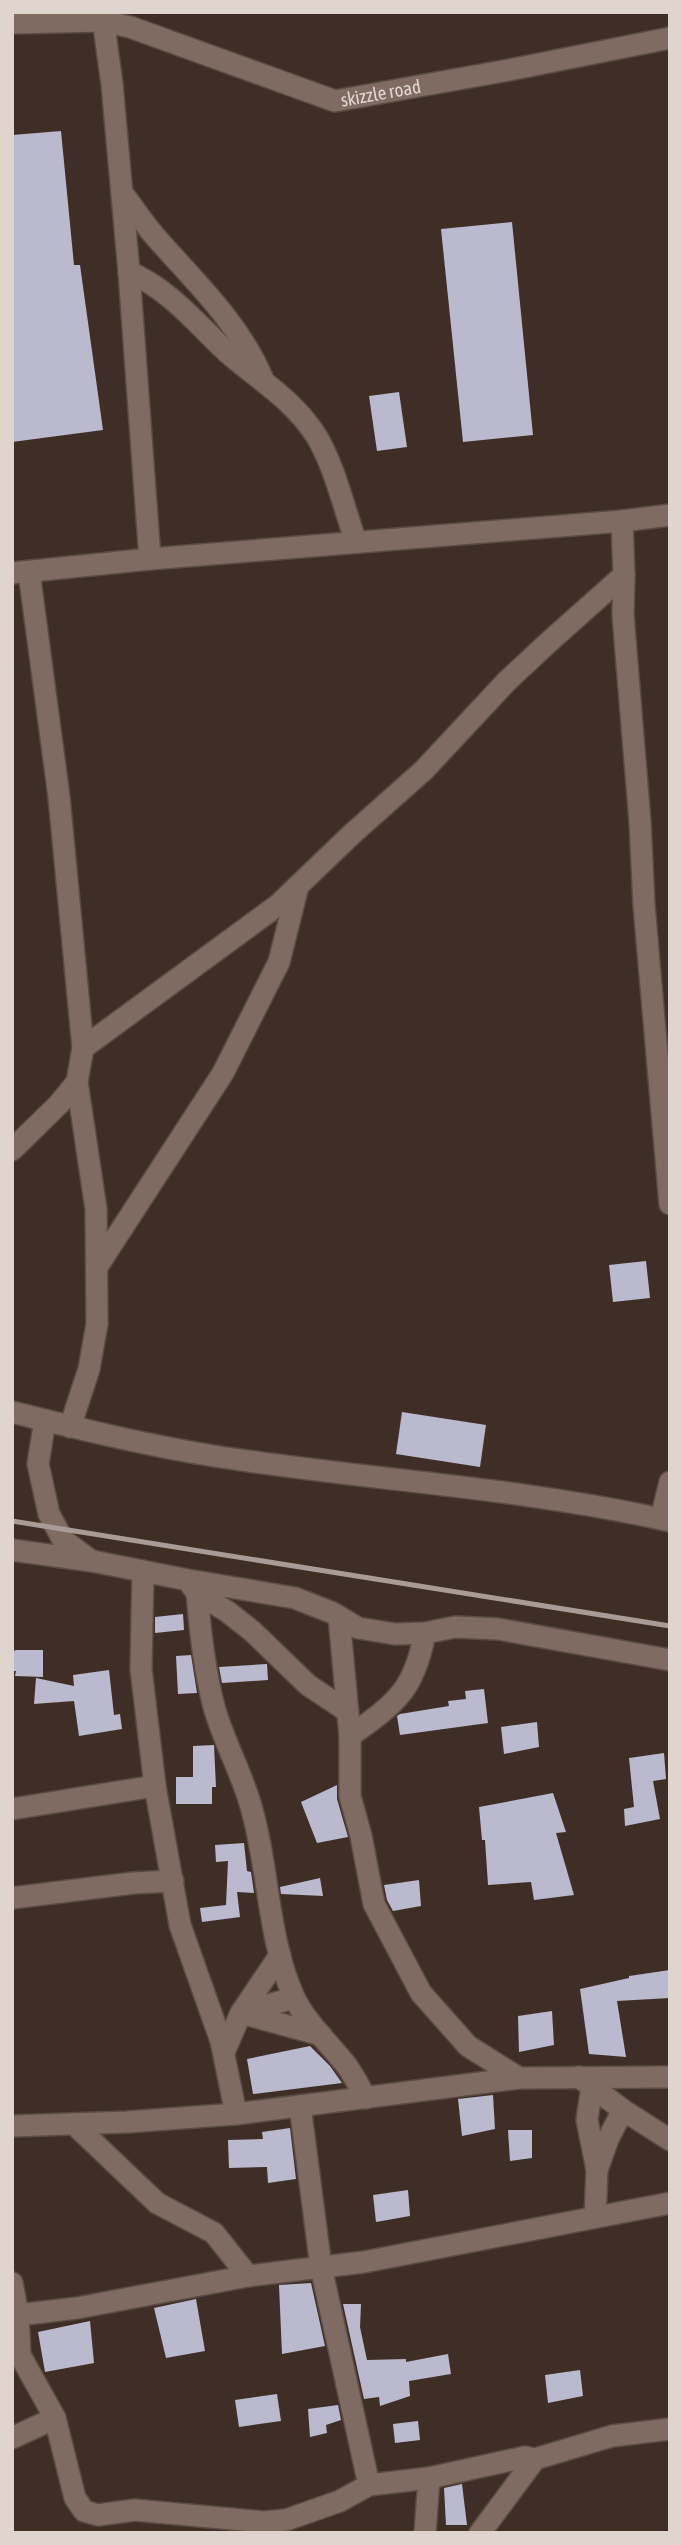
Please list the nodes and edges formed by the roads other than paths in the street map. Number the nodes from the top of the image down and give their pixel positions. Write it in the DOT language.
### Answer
graph roads {
  1 [pos="102,17"];
  2 [pos="12,23"];
  3 [pos="670,38"];
  4 [pos="122,192"];
  5 [pos="129,272"];
  6 [pos="263,379"];
  7 [pos="670,514"];
  8 [pos="622,521"];
  9 [pos="356,542"];
  10 [pos="149,559"];
  11 [pos="21,572"];
  12 [pos="624,575"];
  13 [pos="298,886"];
  14 [pos="83,1048"];
  15 [pos="77,1082"];
  16 [pos="12,1150"];
  17 [pos="670,1204"];
  18 [pos="97,1267"];
  19 [pos="12,1412"];
  20 [pos="45,1420"];
  21 [pos="71,1427"];
  22 [pos="670,1482"];
  23 [pos="666,1520"];
  24 [pos="12,1550"];
  25 [pos="92,1561"];
  26 [pos="143,1571"];
  27 [pos="192,1586"];
  28 [pos="339,1617"];
  29 [pos="425,1633"];
  30 [pos="670,1660"];
  31 [pos="347,1712"];
  32 [pos="350,1735"];
  33 [pos="155,1786"];
  34 [pos="12,1809"];
  35 [pos="173,1881"];
  36 [pos="12,1898"];
  37 [pos="279,1955"];
  38 [pos="294,1998"];
  39 [pos="241,2013"];
  40 [pos="214,2017"];
  41 [pos="321,2035"];
  42 [pos="224,2052"];
  43 [pos="670,2077"];
  44 [pos="519,2078"];
  45 [pos="586,2082"];
  46 [pos="366,2098"];
  47 [pos="300,2106"];
  48 [pos="623,2110"];
  49 [pos="236,2114"];
  50 [pos="75,2125"];
  51 [pos="12,2126"];
  52 [pos="670,2140"];
  53 [pos="597,2178"];
  54 [pos="670,2203"];
  55 [pos="621,2212"];
  56 [pos="595,2217"];
  57 [pos="321,2267"];
  58 [pos="248,2276"];
  59 [pos="12,2283"];
  60 [pos="18,2315"];
  61 [pos="55,2417"];
  62 [pos="670,2429"];
  63 [pos="12,2438"];
  64 [pos="535,2459"];
  65 [pos="429,2478"];
  66 [pos="369,2485"];
  67 [pos="425,2533"];
  68 [pos="480,2533"];
  1 -- 2 [label="street, skizzle road"];
  1 -- 3 [label="street, skizzle road"];
  1 -- 4 [label="street"];
  4 -- 5 [label="street"];
  4 -- 6 [label="street"];
  5 -- 6 [label="street"];
  5 -- 10 [label="street"];
  6 -- 9 [label="street"];
  7 -- 8 [label="street"];
  8 -- 9 [label="street"];
  8 -- 12 [label="street"];
  9 -- 10 [label="street"];
  10 -- 11 [label="street"];
  11 -- 14 [label="street"];
  12 -- 13 [label="street"];
  12 -- 17 [label="street"];
  13 -- 14 [label="street"];
  13 -- 18 [label="street"];
  14 -- 15 [label="street"];
  15 -- 16 [label="street"];
  15 -- 18 [label="street"];
  18 -- 21 [label="street"];
  19 -- 20 [label="street"];
  20 -- 21 [label="street"];
  20 -- 25 [label="street"];
  21 -- 23 [label="street"];
  22 -- 23 [label="street"];
  24 -- 25 [label="street"];
  25 -- 26 [label="street"];
  26 -- 27 [label="street"];
  26 -- 33 [label="street"];
  27 -- 28 [label="street"];
  27 -- 31 [label="street"];
  27 -- 37 [label="street"];
  28 -- 29 [label="street"];
  28 -- 31 [label="street"];
  29 -- 30 [label="street"];
  29 -- 32 [label="street"];
  31 -- 32 [label="street"];
  32 -- 44 [label="street"];
  33 -- 34 [label="street"];
  33 -- 35 [label="street"];
  35 -- 36 [label="street"];
  35 -- 40 [label="street"];
  37 -- 38 [label="street"];
  37 -- 39 [label="street"];
  38 -- 39 [label="street"];
  38 -- 41 [label="street"];
  39 -- 40 [label="street"];
  39 -- 41 [label="street"];
  39 -- 42 [label="street"];
  40 -- 42 [label="street"];
  41 -- 46 [label="street"];
  42 -- 49 [label="street"];
  43 -- 45 [label="street"];
  44 -- 45 [label="street"];
  44 -- 46 [label="street"];
  45 -- 48 [label="street"];
  45 -- 53 [label="street"];
  46 -- 47 [label="street"];
  47 -- 49 [label="street"];
  47 -- 57 [label="street"];
  48 -- 52 [label="street"];
  48 -- 53 [label="street"];
  49 -- 50 [label="street"];
  50 -- 51 [label="street"];
  50 -- 58 [label="street"];
  53 -- 55 [label="street"];
  53 -- 56 [label="street"];
  54 -- 55 [label="street"];
  55 -- 56 [label="street"];
  56 -- 57 [label="street"];
  57 -- 58 [label="street"];
  57 -- 66 [label="street"];
  58 -- 60 [label="street"];
  59 -- 60 [label="street"];
  60 -- 61 [label="street"];
  61 -- 63 [label="street"];
  61 -- 66 [label="street"];
  62 -- 64 [label="street"];
  64 -- 65 [label="street"];
  64 -- 68 [label="street"];
  65 -- 66 [label="street"];
  65 -- 67 [label="street"];
}
